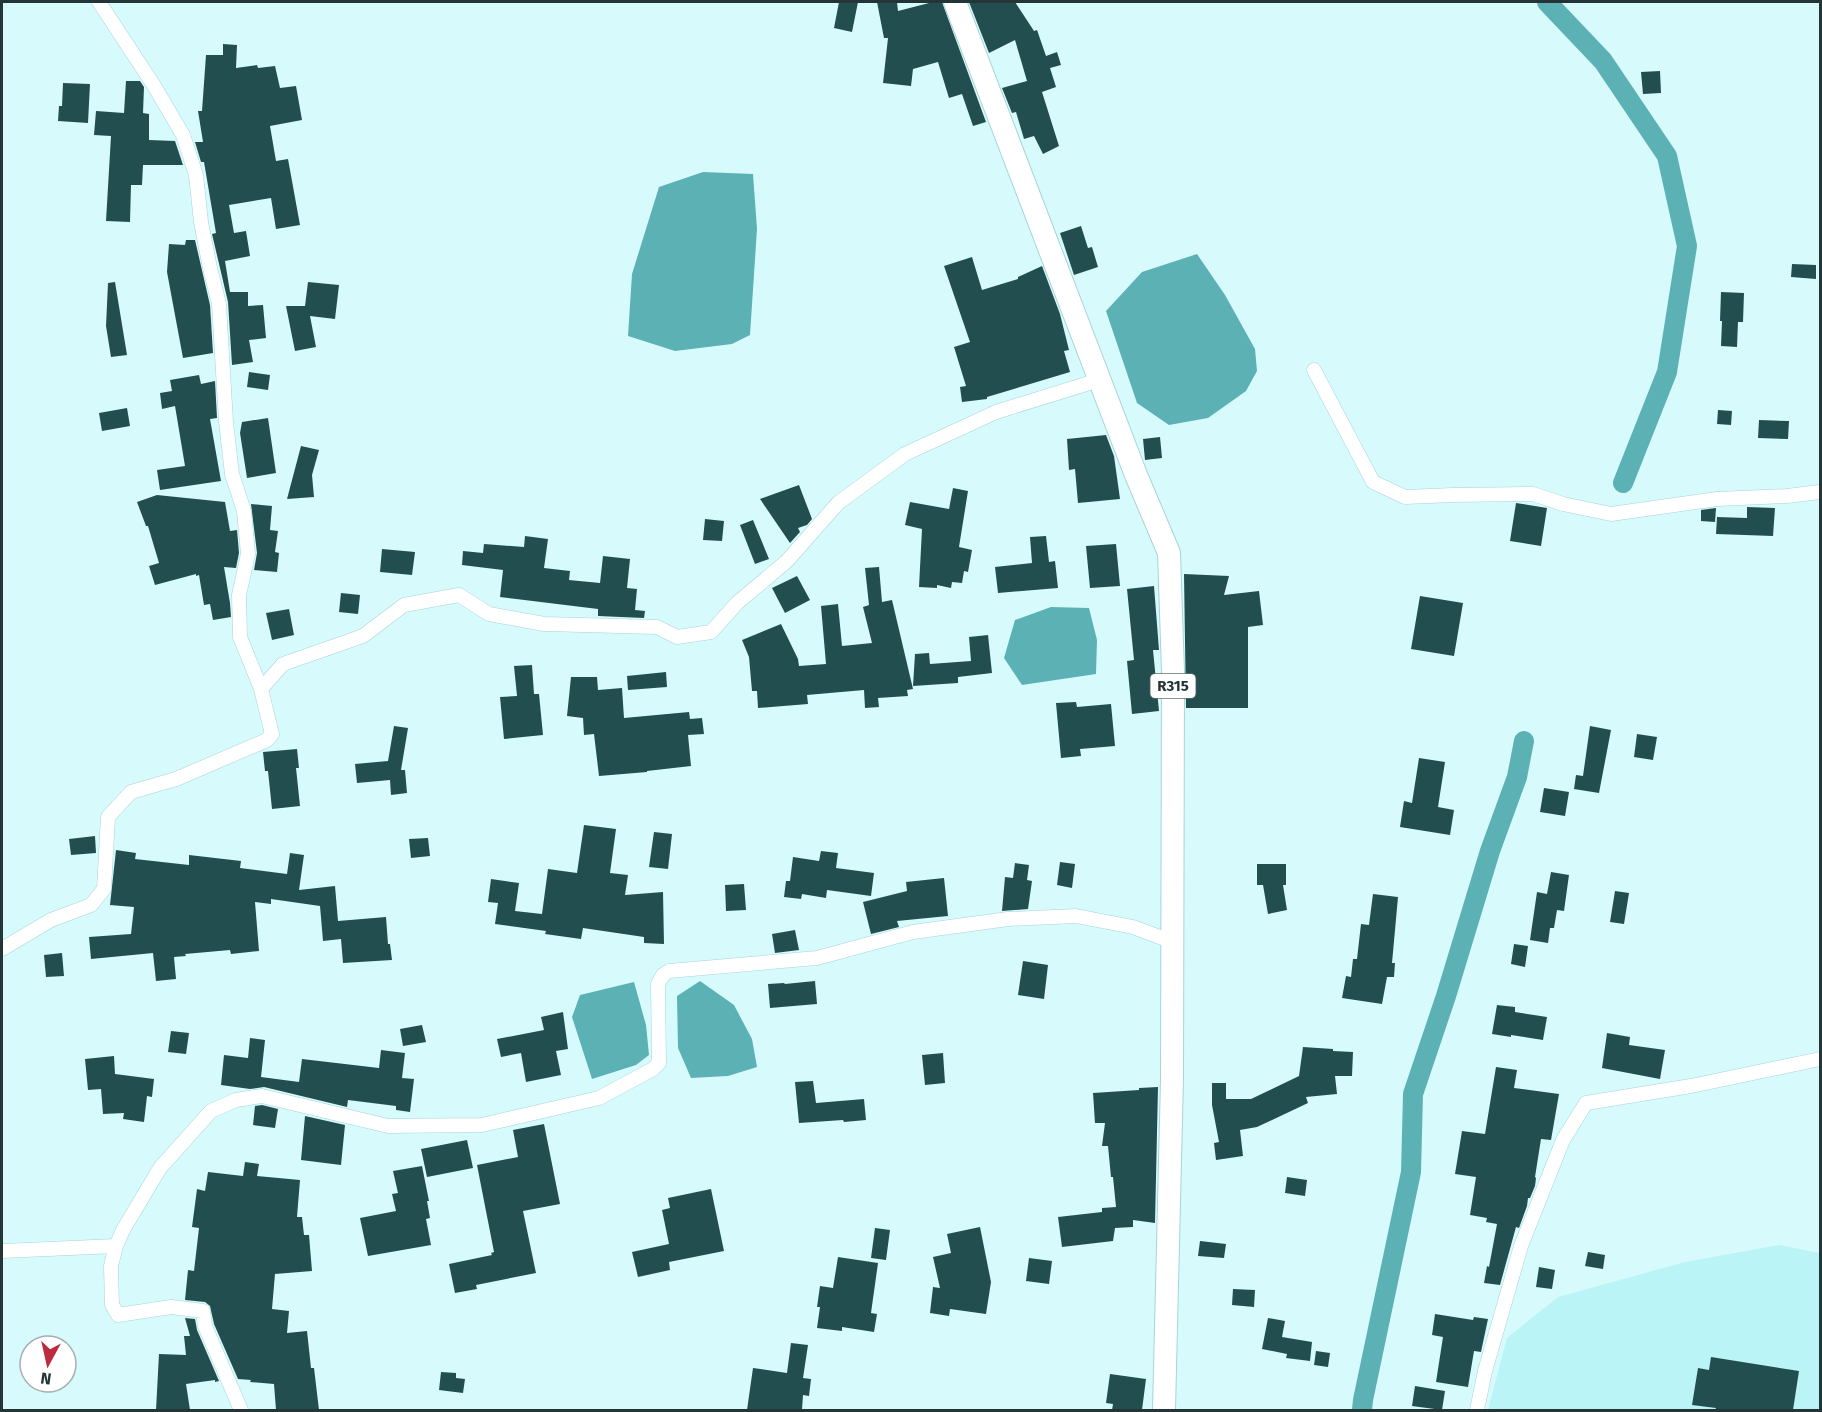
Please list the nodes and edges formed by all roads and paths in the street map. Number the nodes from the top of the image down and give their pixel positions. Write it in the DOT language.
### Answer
graph roads {
  1 [pos="99,2"];
  2 [pos="955,2"];
  3 [pos="1314,370"];
  4 [pos="1100,380"];
  5 [pos="1821,492"];
  6 [pos="261,689"];
  7 [pos="1173,942"];
  8 [pos="2,949"];
  9 [pos="1821,1059"];
  10 [pos="116,1246"];
  11 [pos="2,1251"];
  12 [pos="241,1410"];
  13 [pos="1164,1410"];
  14 [pos="1476,1410"];
  1 -- 6 [label="street"];
  2 -- 4 [label="main road, R315"];
  3 -- 5 [label="street"];
  4 -- 6 [label="street"];
  4 -- 7 [label="main road, R315"];
  6 -- 8 [label="street"];
  7 -- 10 [label="street"];
  7 -- 13 [label="main road, R315"];
  9 -- 14 [label="street"];
  10 -- 11 [label="street"];
  10 -- 12 [label="street"];
}
